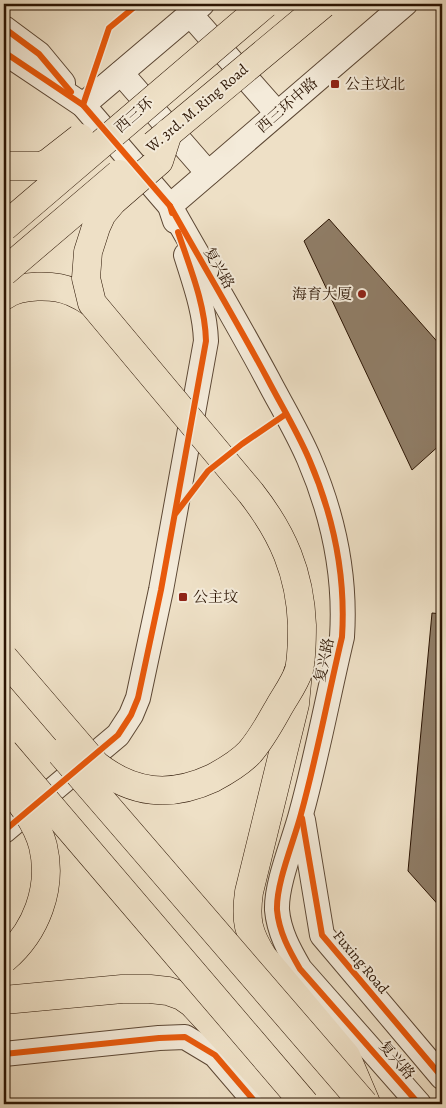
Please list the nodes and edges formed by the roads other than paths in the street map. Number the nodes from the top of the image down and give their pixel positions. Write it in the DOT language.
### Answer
graph roads {
  1 [pos="265,4"];
  2 [pos="323,4"];
  3 [pos="405,4"];
  4 [pos="196,9"];
  5 [pos="4,28"];
  6 [pos="4,52"];
  7 [pos="121,73"];
  8 [pos="83,105"];
  9 [pos="144,106"];
  10 [pos="277,113"];
  11 [pos="168,132"];
  12 [pos="4,165"];
  13 [pos="208,173"];
  14 [pos="170,206"];
  15 [pos="4,227"];
  16 [pos="4,272"];
  17 [pos="4,296"];
  18 [pos="92,303"];
  19 [pos="4,658"];
  20 [pos="298,672"];
  21 [pos="4,687"];
  22 [pos="4,752"];
  23 [pos="4,781"];
  24 [pos="302,813"];
  25 [pos="4,831"];
  26 [pos="4,959"];
  27 [pos="4,1000"];
  28 [pos="4,1054"];
  29 [pos="442,1077"];
  30 [pos="257,1104"];
  31 [pos="286,1104"];
  32 [pos="305,1104"];
  33 [pos="365,1104"];
  34 [pos="419,1104"];
  1 -- 9 [label="highway, 西三环, bridge"];
  2 -- 11 [label="highway, W. 3rd. M.Ring Road, bridge"];
  3 -- 10 [label="street, 西三环中路"];
  4 -- 7 [label="street"];
  4 -- 10 [label="street"];
  5 -- 8 [label="street"];
  6 -- 8 [label="street"];
  7 -- 8 [label="street"];
  7 -- 13 [label="street"];
  8 -- 14 [label="street"];
  9 -- 12 [label="highway, bridge"];
  9 -- 15 [label="highway, 西三环, bridge"];
  10 -- 13 [label="street, 西三环中路"];
  11 -- 16 [label="highway, W. 3rd. M.Ring Road, bridge"];
  11 -- 18 [label="highway, bridge"];
  13 -- 14 [label="street, 西三环中路"];
  14 -- 24 [label="street, 复兴路"];
  14 -- 25 [label="street"];
  17 -- 18 [label="highway"];
  18 -- 20 [label="highway, bridge"];
  19 -- 20 [label="highway, bridge"];
  20 -- 33 [label="highway, bridge"];
  21 -- 33 [label="highway, bridge"];
  22 -- 32 [label="highway, bridge"];
  23 -- 26 [label="highway, bridge"];
  24 -- 29 [label="street, Fuxing Road"];
  24 -- 34 [label="street, 复兴路"];
  27 -- 31 [label="highway"];
  28 -- 30 [label="street"];
}
